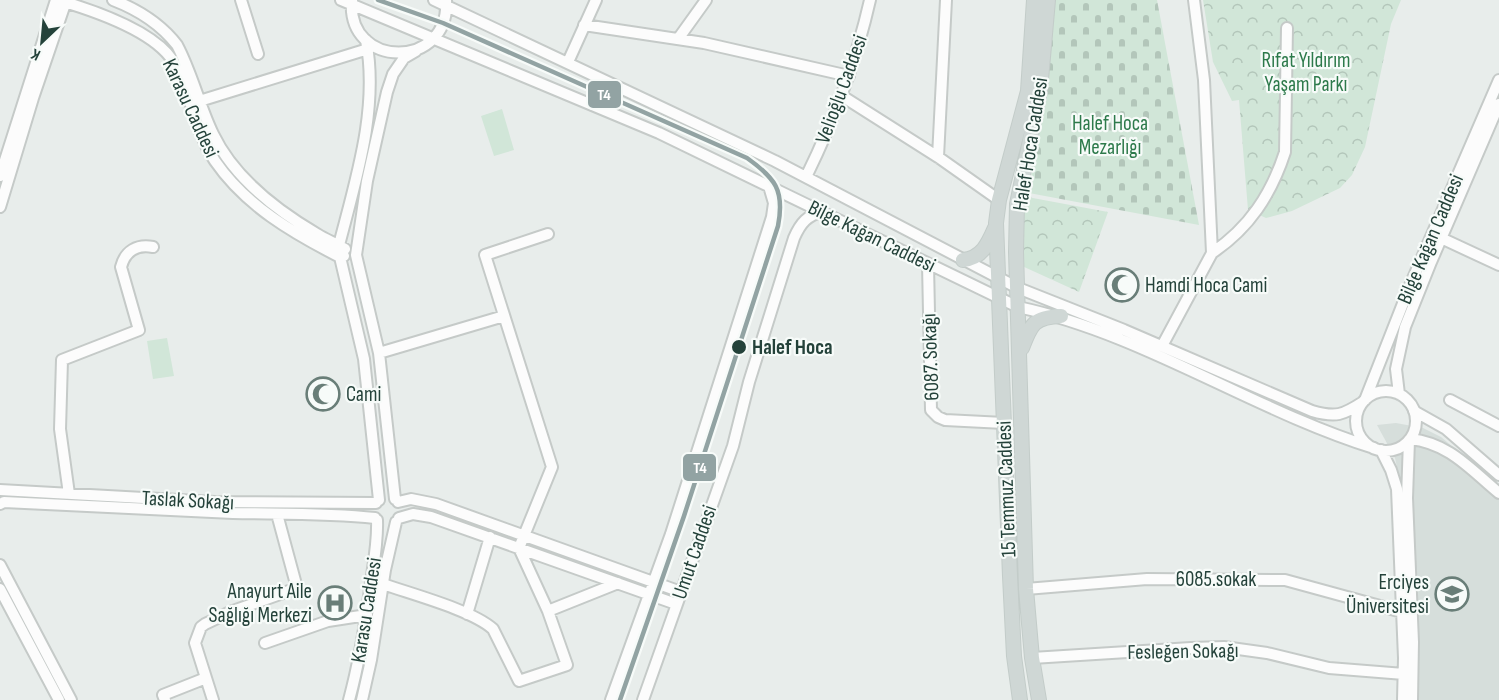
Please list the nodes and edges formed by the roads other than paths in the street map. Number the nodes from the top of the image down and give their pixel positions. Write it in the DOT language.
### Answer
graph roads {
  1 [pos="62,0"];
  2 [pos="113,0"];
  3 [pos="241,0"];
  4 [pos="340,0"];
  5 [pos="434,0"];
  6 [pos="596,0"];
  7 [pos="706,0"];
  8 [pos="870,0"];
  9 [pos="946,0"];
  10 [pos="1034,0"];
  11 [pos="1048,0"];
  12 [pos="1194,0"];
  13 [pos="352,2"];
  14 [pos="446,2"];
  15 [pos="584,25"];
  16 [pos="1287,27"];
  17 [pos="433,38"];
  18 [pos="678,39"];
  19 [pos="367,45"];
  20 [pos="416,51"];
  21 [pos="258,54"];
  22 [pos="568,63"];
  23 [pos="849,76"];
  24 [pos="1499,80"];
  25 [pos="842,96"];
  26 [pos="195,102"];
  27 [pos="1499,104"];
  28 [pos="938,157"];
  29 [pos="0,176"];
  30 [pos="806,177"];
  31 [pos="769,186"];
  32 [pos="999,200"];
  33 [pos="0,207"];
  34 [pos="824,211"];
  35 [pos="996,223"];
  36 [pos="548,234"];
  37 [pos="1441,238"];
  38 [pos="339,245"];
  39 [pos="153,247"];
  40 [pos="1212,253"];
  41 [pos="356,255"];
  42 [pos="340,257"];
  43 [pos="963,260"];
  44 [pos="928,264"];
  45 [pos="1499,265"];
  46 [pos="998,278"];
  47 [pos="1018,288"];
  48 [pos="999,298"];
  49 [pos="1018,307"];
  50 [pos="504,316"];
  51 [pos="1061,316"];
  52 [pos="1162,346"];
  53 [pos="379,353"];
  54 [pos="1020,353"];
  55 [pos="1399,394"];
  56 [pos="1450,400"];
  57 [pos="1364,401"];
  58 [pos="1414,411"];
  59 [pos="1004,423"];
  60 [pos="1499,426"];
  61 [pos="1409,439"];
  62 [pos="1377,449"];
  63 [pos="1499,475"];
  64 [pos="0,490"];
  65 [pos="1499,493"];
  66 [pos="69,494"];
  67 [pos="396,501"];
  68 [pos="377,502"];
  69 [pos="2,503"];
  70 [pos="277,514"];
  71 [pos="376,519"];
  72 [pos="397,520"];
  73 [pos="524,536"];
  74 [pos="490,537"];
  75 [pos="519,548"];
  76 [pos="0,565"];
  77 [pos="618,583"];
  78 [pos="654,583"];
  79 [pos="383,584"];
  80 [pos="0,589"];
  81 [pos="1026,589"];
  82 [pos="681,592"];
  83 [pos="650,595"];
  84 [pos="676,604"];
  85 [pos="548,611"];
  86 [pos="1402,612"];
  87 [pos="467,614"];
  88 [pos="367,615"];
  89 [pos="266,643"];
  90 [pos="1032,658"];
  91 [pos="1404,674"];
  92 [pos="206,678"];
  93 [pos="59,700"];
  94 [pos="71,700"];
  95 [pos="165,700"];
  96 [pos="213,700"];
  97 [pos="349,700"];
  98 [pos="362,700"];
  99 [pos="611,700"];
  100 [pos="643,700"];
  101 [pos="1020,700"];
  102 [pos="1039,700"];
  103 [pos="1403,700"];
  104 [pos="1412,700"];
  1 -- 26 [label="street, Karasu Caddesi"];
  1 -- 29 [label="street"];
  1 -- 33 [label="street"];
  2 -- 26 [label="street, Karasu Caddesi"];
  3 -- 21 [label="street"];
  4 -- 13 [label="street, Bilge Kağan Caddesi"];
  5 -- 14 [label="street, Bilge Kağan Caddesi"];
  6 -- 15 [label="street"];
  7 -- 18 [label="street"];
  8 -- 23 [label="street, Velioğlu Caddesi"];
  9 -- 28 [label="street"];
  10 -- 32 [label="main road, Halef Hoca Caddesi"];
  11 -- 47 [label="main road, Halef Hoca Caddesi"];
  12 -- 40 [label="street"];
  13 -- 17 [label="street, Bilge Kağan Caddesi"];
  13 -- 19 [label="street"];
  14 -- 17 [label="street"];
  14 -- 22 [label="street, Bilge Kağan Caddesi"];
  15 -- 18 [label="street"];
  15 -- 22 [label="street"];
  16 -- 40 [label="street"];
  17 -- 20 [label="street"];
  17 -- 31 [label="street, Bilge Kağan Caddesi"];
  18 -- 23 [label="street"];
  19 -- 20 [label="street"];
  19 -- 26 [label="street"];
  19 -- 38 [label="street"];
  20 -- 41 [label="street"];
  22 -- 30 [label="street, Bilge Kağan Caddesi"];
  23 -- 25 [label="street, Velioğlu Caddesi"];
  24 -- 57 [label="street, Bilge Kağan Caddesi"];
  25 -- 28 [label="street"];
  25 -- 30 [label="street, Velioğlu Caddesi"];
  26 -- 38 [label="street, Karasu Caddesi"];
  26 -- 42 [label="street, Karasu Caddesi"];
  27 -- 37 [label="street, Bilge Kağan Caddesi"];
  28 -- 32 [label="street"];
  30 -- 43 [label="street, Bilge Kağan Caddesi"];
  31 -- 34 [label="street, Bilge Kağan Caddesi"];
  31 -- 78 [label="street, Umut Caddesi"];
  32 -- 35 [label="main road, Halef Hoca Caddesi"];
  34 -- 44 [label="street, Bilge Kağan Caddesi"];
  34 -- 82 [label="street, Umut Caddesi"];
  35 -- 43 [label="main road"];
  35 -- 46 [label="main road, Halef Hoca Caddesi"];
  36 -- 50 [label="street"];
  37 -- 45 [label="street"];
  37 -- 55 [label="street, Bilge Kağan Caddesi"];
  38 -- 41 [label="street, Karasu Caddesi"];
  38 -- 42 [label="street"];
  39 -- 66 [label="street"];
  40 -- 52 [label="street"];
  41 -- 42 [label="street"];
  41 -- 53 [label="street"];
  42 -- 68 [label="street"];
  43 -- 46 [label="street, Bilge Kağan Caddesi"];
  44 -- 48 [label="street, Bilge Kağan Caddesi"];
  44 -- 59 [label="street, 6087. Sokağı"];
  46 -- 47 [label="street, Bilge Kağan Caddesi"];
  46 -- 48 [label="main road, 15 Temmuz Caddesi"];
  47 -- 49 [label="main road, 15 Temmuz Caddesi"];
  47 -- 52 [label="street, Bilge Kağan Caddesi"];
  48 -- 49 [label="street, Bilge Kağan Caddesi"];
  48 -- 59 [label="main road, 15 Temmuz Caddesi"];
  49 -- 51 [label="street, Bilge Kağan Caddesi"];
  49 -- 54 [label="main road, 15 Temmuz Caddesi"];
  50 -- 53 [label="street"];
  50 -- 73 [label="street"];
  51 -- 54 [label="main road"];
  51 -- 62 [label="street, Bilge Kağan Caddesi"];
  52 -- 57 [label="street, Bilge Kağan Caddesi"];
  53 -- 67 [label="street"];
  54 -- 81 [label="main road, 15 Temmuz Caddesi"];
  55 -- 57 [label="street"];
  55 -- 58 [label="street"];
  56 -- 60 [label="street"];
  57 -- 62 [label="street"];
  58 -- 61 [label="street"];
  58 -- 63 [label="street"];
  59 -- 101 [label="main road, 15 Temmuz Caddesi"];
  61 -- 62 [label="street"];
  61 -- 65 [label="street"];
  61 -- 104 [label="street"];
  62 -- 86 [label="street"];
  64 -- 66 [label="street, Taslak Sokağı"];
  66 -- 68 [label="street, Taslak Sokağı"];
  67 -- 68 [label="street"];
  67 -- 72 [label="street"];
  67 -- 73 [label="street"];
  68 -- 71 [label="street"];
  69 -- 70 [label="street, Taslak Sokağı"];
  70 -- 71 [label="street, Taslak Sokağı"];
  70 -- 92 [label="street"];
  71 -- 72 [label="street"];
  71 -- 88 [label="street, Karasu Caddesi"];
  72 -- 74 [label="street"];
  72 -- 79 [label="street, Karasu Caddesi"];
  73 -- 75 [label="street"];
  73 -- 78 [label="street"];
  74 -- 75 [label="street"];
  74 -- 87 [label="street"];
  75 -- 77 [label="street"];
  75 -- 85 [label="street"];
  76 -- 94 [label="street"];
  77 -- 83 [label="street"];
  77 -- 85 [label="street"];
  78 -- 82 [label="street"];
  78 -- 83 [label="street, Umut Caddesi"];
  79 -- 87 [label="street"];
  79 -- 98 [label="street, Karasu Caddesi"];
  80 -- 93 [label="street"];
  81 -- 86 [label="street, 6085.sokak"];
  81 -- 90 [label="main road, 15 Temmuz Caddesi"];
  82 -- 84 [label="street, Umut Caddesi"];
  83 -- 84 [label="street"];
  83 -- 99 [label="street, Umut Caddesi"];
  84 -- 100 [label="street, Umut Caddesi"];
  85 -- 87 [label="street"];
  86 -- 91 [label="street"];
  88 -- 89 [label="street"];
  88 -- 97 [label="street, Karasu Caddesi"];
  90 -- 91 [label="street, Fesleğen Sokağı"];
  90 -- 102 [label="main road, 15 Temmuz Caddesi"];
  91 -- 103 [label="street"];
  92 -- 95 [label="street"];
  92 -- 96 [label="street"];
}
